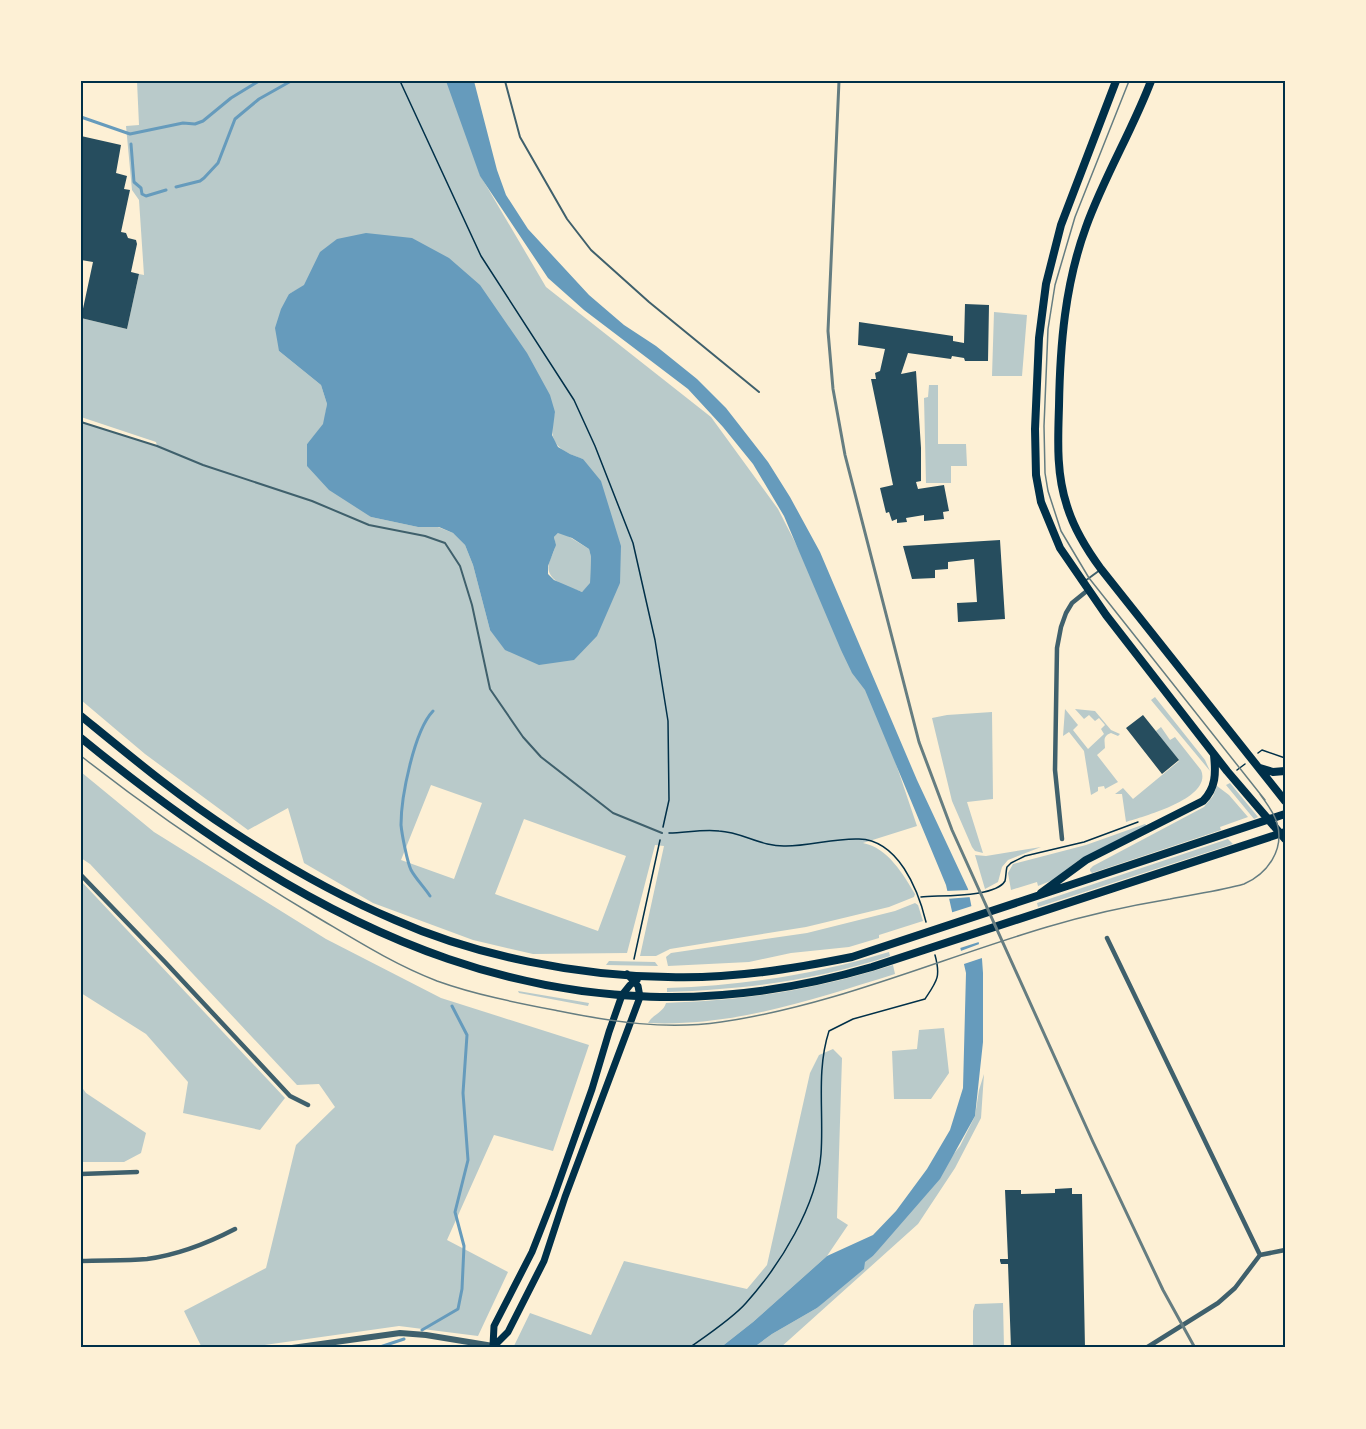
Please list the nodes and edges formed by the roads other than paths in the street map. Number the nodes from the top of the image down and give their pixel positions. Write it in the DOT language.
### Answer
graph roads {
  1 [pos="505,81"];
  2 [pos="1116,81"];
  3 [pos="1151,81"];
  4 [pos="759,392"];
  5 [pos="81,422"];
  6 [pos="1101,569"];
  7 [pos="1083,583"];
  8 [pos="1088,590"];
  9 [pos="81,716"];
  10 [pos="81,738"];
  11 [pos="1214,754"];
  12 [pos="1260,768"];
  13 [pos="1285,771"];
  14 [pos="1285,801"];
  15 [pos="1285,814"];
  16 [pos="1285,832"];
  17 [pos="662,833"];
  18 [pos="1062,839"];
  19 [pos="1285,839"];
  20 [pos="81,875"];
  21 [pos="1035,898"];
  22 [pos="1107,938"];
  23 [pos="627,974"];
  24 [pos="645,976"];
  25 [pos="635,981"];
  26 [pos="622,996"];
  27 [pos="640,997"];
  28 [pos="308,1105"];
  29 [pos="137,1172"];
  30 [pos="81,1174"];
  31 [pos="235,1229"];
  32 [pos="1285,1251"];
  33 [pos="1260,1255"];
  34 [pos="81,1261"];
  35 [pos="493,1347"];
  36 [pos="292,1348"];
  37 [pos="1146,1348"];
  1 -- 4 [label="lane"];
  2 -- 7 [label="main road"];
  3 -- 6 [label="main road"];
  5 -- 17 [label="lane"];
  6 -- 7 [label="lane"];
  6 -- 12 [label="main road"];
  7 -- 8 [label="main road"];
  8 -- 11 [label="main road"];
  8 -- 18 [label="street"];
  9 -- 23 [label="main road"];
  10 -- 26 [label="main road"];
  11 -- 19 [label="main road"];
  11 -- 21 [label="main road"];
  12 -- 13 [label="main road"];
  12 -- 14 [label="main road"];
  15 -- 21 [label="main road"];
  16 -- 27 [label="main road"];
  20 -- 28 [label="street"];
  21 -- 24 [label="main road"];
  22 -- 33 [label="street"];
  23 -- 24 [label="main road"];
  23 -- 25 [label="main road"];
  24 -- 25 [label="main road"];
  25 -- 26 [label="main road"];
  25 -- 27 [label="main road"];
  26 -- 27 [label="main road"];
  26 -- 35 [label="main road"];
  27 -- 35 [label="main road"];
  29 -- 30 [label="street"];
  31 -- 34 [label="street"];
  32 -- 33 [label="street"];
  33 -- 37 [label="street"];
  35 -- 36 [label="street"];
}
